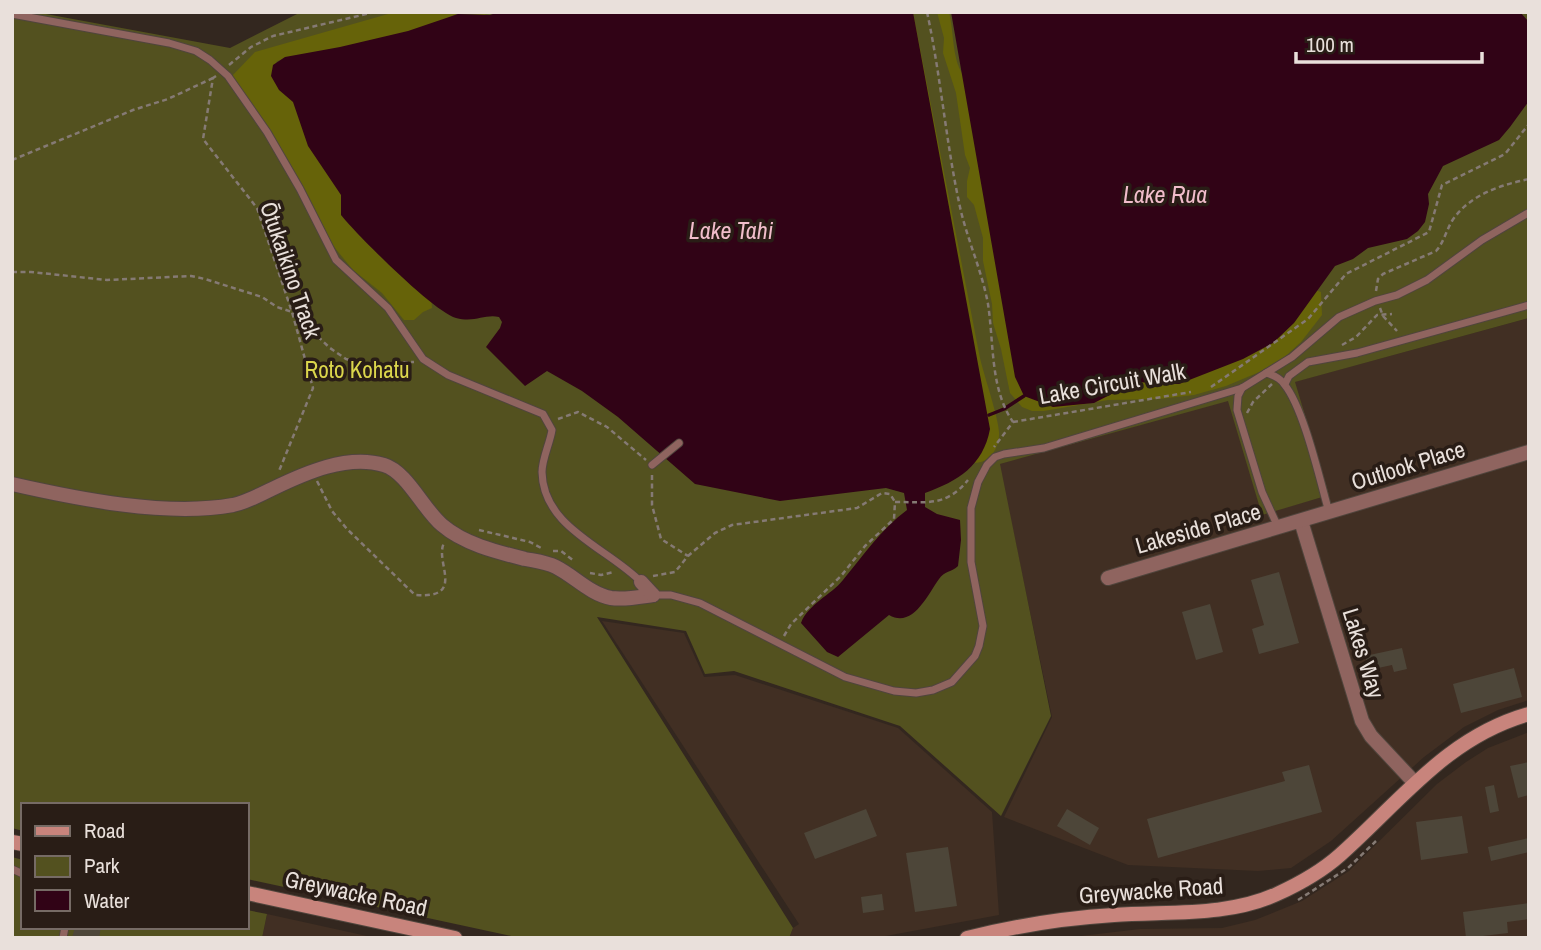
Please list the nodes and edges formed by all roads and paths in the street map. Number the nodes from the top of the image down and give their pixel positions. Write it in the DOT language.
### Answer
graph roads {
  1 [pos="375,12"];
  2 [pos="927,12"];
  3 [pos="12,14"];
  4 [pos="223,70"];
  5 [pos="213,78"];
  6 [pos="1529,124"];
  7 [pos="12,160"];
  8 [pos="1529,179"];
  9 [pos="1528,212"];
  10 [pos="12,272"];
  11 [pos="1377,298"];
  12 [pos="1379,305"];
  13 [pos="1529,305"];
  14 [pos="292,312"];
  15 [pos="1382,314"];
  16 [pos="1392,314"];
  17 [pos="1402,335"];
  18 [pos="1333,347"];
  19 [pos="426,361"];
  20 [pos="1266,373"];
  21 [pos="1285,384"];
  22 [pos="1242,388"];
  23 [pos="1206,390"];
  24 [pos="1268,390"];
  25 [pos="1193,392"];
  26 [pos="1247,419"];
  27 [pos="1013,422"];
  28 [pos="548,423"];
  29 [pos="679,443"];
  30 [pos="991,451"];
  31 [pos="1529,452"];
  32 [pos="652,465"];
  33 [pos="972,474"];
  34 [pos="12,484"];
  35 [pos="271,489"];
  36 [pos="895,502"];
  37 [pos="1329,512"];
  38 [pos="1301,521"];
  39 [pos="1278,528"];
  40 [pos="688,556"];
  41 [pos="1108,578"];
  42 [pos="641,583"];
  43 [pos="653,595"];
  44 [pos="779,643"];
  45 [pos="1529,713"];
  46 [pos="1414,782"];
  47 [pos="1376,841"];
  48 [pos="248,892"];
  49 [pos="1292,903"];
  50 [pos="455,938"];
  51 [pos="968,938"];
  1 -- 4 [label="path"];
  2 -- 27 [label="path, Lake Circuit Walk"];
  3 -- 4 [label="lane"];
  4 -- 5 [label="path"];
  4 -- 19 [label="lane"];
  5 -- 7 [label="path"];
  5 -- 14 [label="path, Ōtukaikino Track"];
  6 -- 23 [label="path, Lake Circuit Walk"];
  8 -- 11 [label="path"];
  9 -- 20 [label="lane"];
  10 -- 14 [label="path"];
  12 -- 15 [label="path"];
  13 -- 21 [label="lane"];
  14 -- 19 [label="path"];
  14 -- 35 [label="path, Ōtukaikino Track"];
  15 -- 16 [label="path"];
  15 -- 17 [label="path"];
  15 -- 18 [label="path"];
  19 -- 28 [label="lane"];
  20 -- 21 [label="lane"];
  20 -- 22 [label="lane"];
  21 -- 37 [label="lane"];
  22 -- 39 [label="lane"];
  22 -- 44 [label="lane"];
  24 -- 26 [label="path"];
  25 -- 27 [label="path, Lake Circuit Walk"];
  27 -- 30 [label="path, Lake Circuit Walk"];
  28 -- 32 [label="path"];
  28 -- 42 [label="lane"];
  29 -- 32 [label="lane"];
  31 -- 37 [label="street, Outlook Place"];
  32 -- 40 [label="path"];
  33 -- 36 [label="path"];
  34 -- 35 [label="street"];
  35 -- 43 [label="street"];
  36 -- 40 [label="path"];
  36 -- 44 [label="path"];
  37 -- 38 [label="street, Outlook Place"];
  38 -- 39 [label="street, Lakeside Place"];
  38 -- 46 [label="street, Lakes Way"];
  39 -- 41 [label="street, Lakeside Place"];
  40 -- 42 [label="path"];
  42 -- 43 [label="street"];
  43 -- 44 [label="lane"];
  45 -- 46 [label="street, Greywacke Road"];
  46 -- 51 [label="street, Greywacke Road"];
  47 -- 49 [label="path"];
  48 -- 50 [label="street, Greywacke Road"];
}
